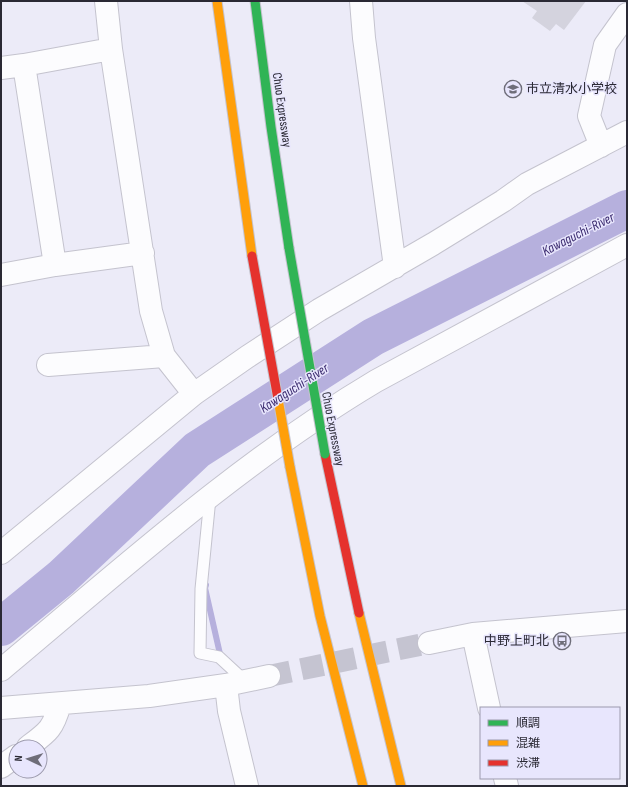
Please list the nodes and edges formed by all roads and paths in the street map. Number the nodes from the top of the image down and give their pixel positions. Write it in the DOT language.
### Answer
graph roads {
  1 [pos="106,1"];
  2 [pos="217,1"];
  3 [pos="254,1"];
  4 [pos="361,1"];
  5 [pos="627,14"];
  6 [pos="110,49"];
  7 [pos="24,65"];
  8 [pos="1,68"];
  9 [pos="627,132"];
  10 [pos="602,146"];
  11 [pos="627,245"];
  12 [pos="143,253"];
  13 [pos="55,265"];
  14 [pos="395,267"];
  15 [pos="1,275"];
  16 [pos="164,356"];
  17 [pos="48,365"];
  18 [pos="194,394"];
  19 [pos="210,495"];
  20 [pos="1,553"];
  21 [pos="627,621"];
  22 [pos="473,634"];
  23 [pos="429,643"];
  24 [pos="1,670"];
  25 [pos="269,676"];
  26 [pos="236,683"];
  27 [pos="60,704"];
  28 [pos="489,707"];
  29 [pos="1,708"];
  30 [pos="39,739"];
  31 [pos="247,786"];
  32 [pos="363,786"];
  33 [pos="401,786"];
  1 -- 6 [label="street"];
  2 -- 32 [label="highway, bridge"];
  3 -- 33 [label="highway, Chuo Expressway, bridge"];
  4 -- 14 [label="street"];
  5 -- 10 [label="street"];
  6 -- 7 [label="street"];
  6 -- 12 [label="street"];
  7 -- 8 [label="street"];
  7 -- 13 [label="street"];
  9 -- 10 [label="street"];
  10 -- 14 [label="street"];
  11 -- 19 [label="street"];
  12 -- 13 [label="street"];
  12 -- 16 [label="street"];
  13 -- 15 [label="street"];
  14 -- 18 [label="street"];
  16 -- 17 [label="street"];
  16 -- 18 [label="street"];
  18 -- 20 [label="street"];
  19 -- 24 [label="street"];
  19 -- 26 [label="lane"];
  21 -- 22 [label="street"];
  22 -- 23 [label="street"];
  22 -- 28 [label="street"];
  25 -- 26 [label="street"];
  26 -- 27 [label="street"];
  26 -- 31 [label="street"];
  27 -- 29 [label="street"];
  27 -- 30 [label="street"];
}
